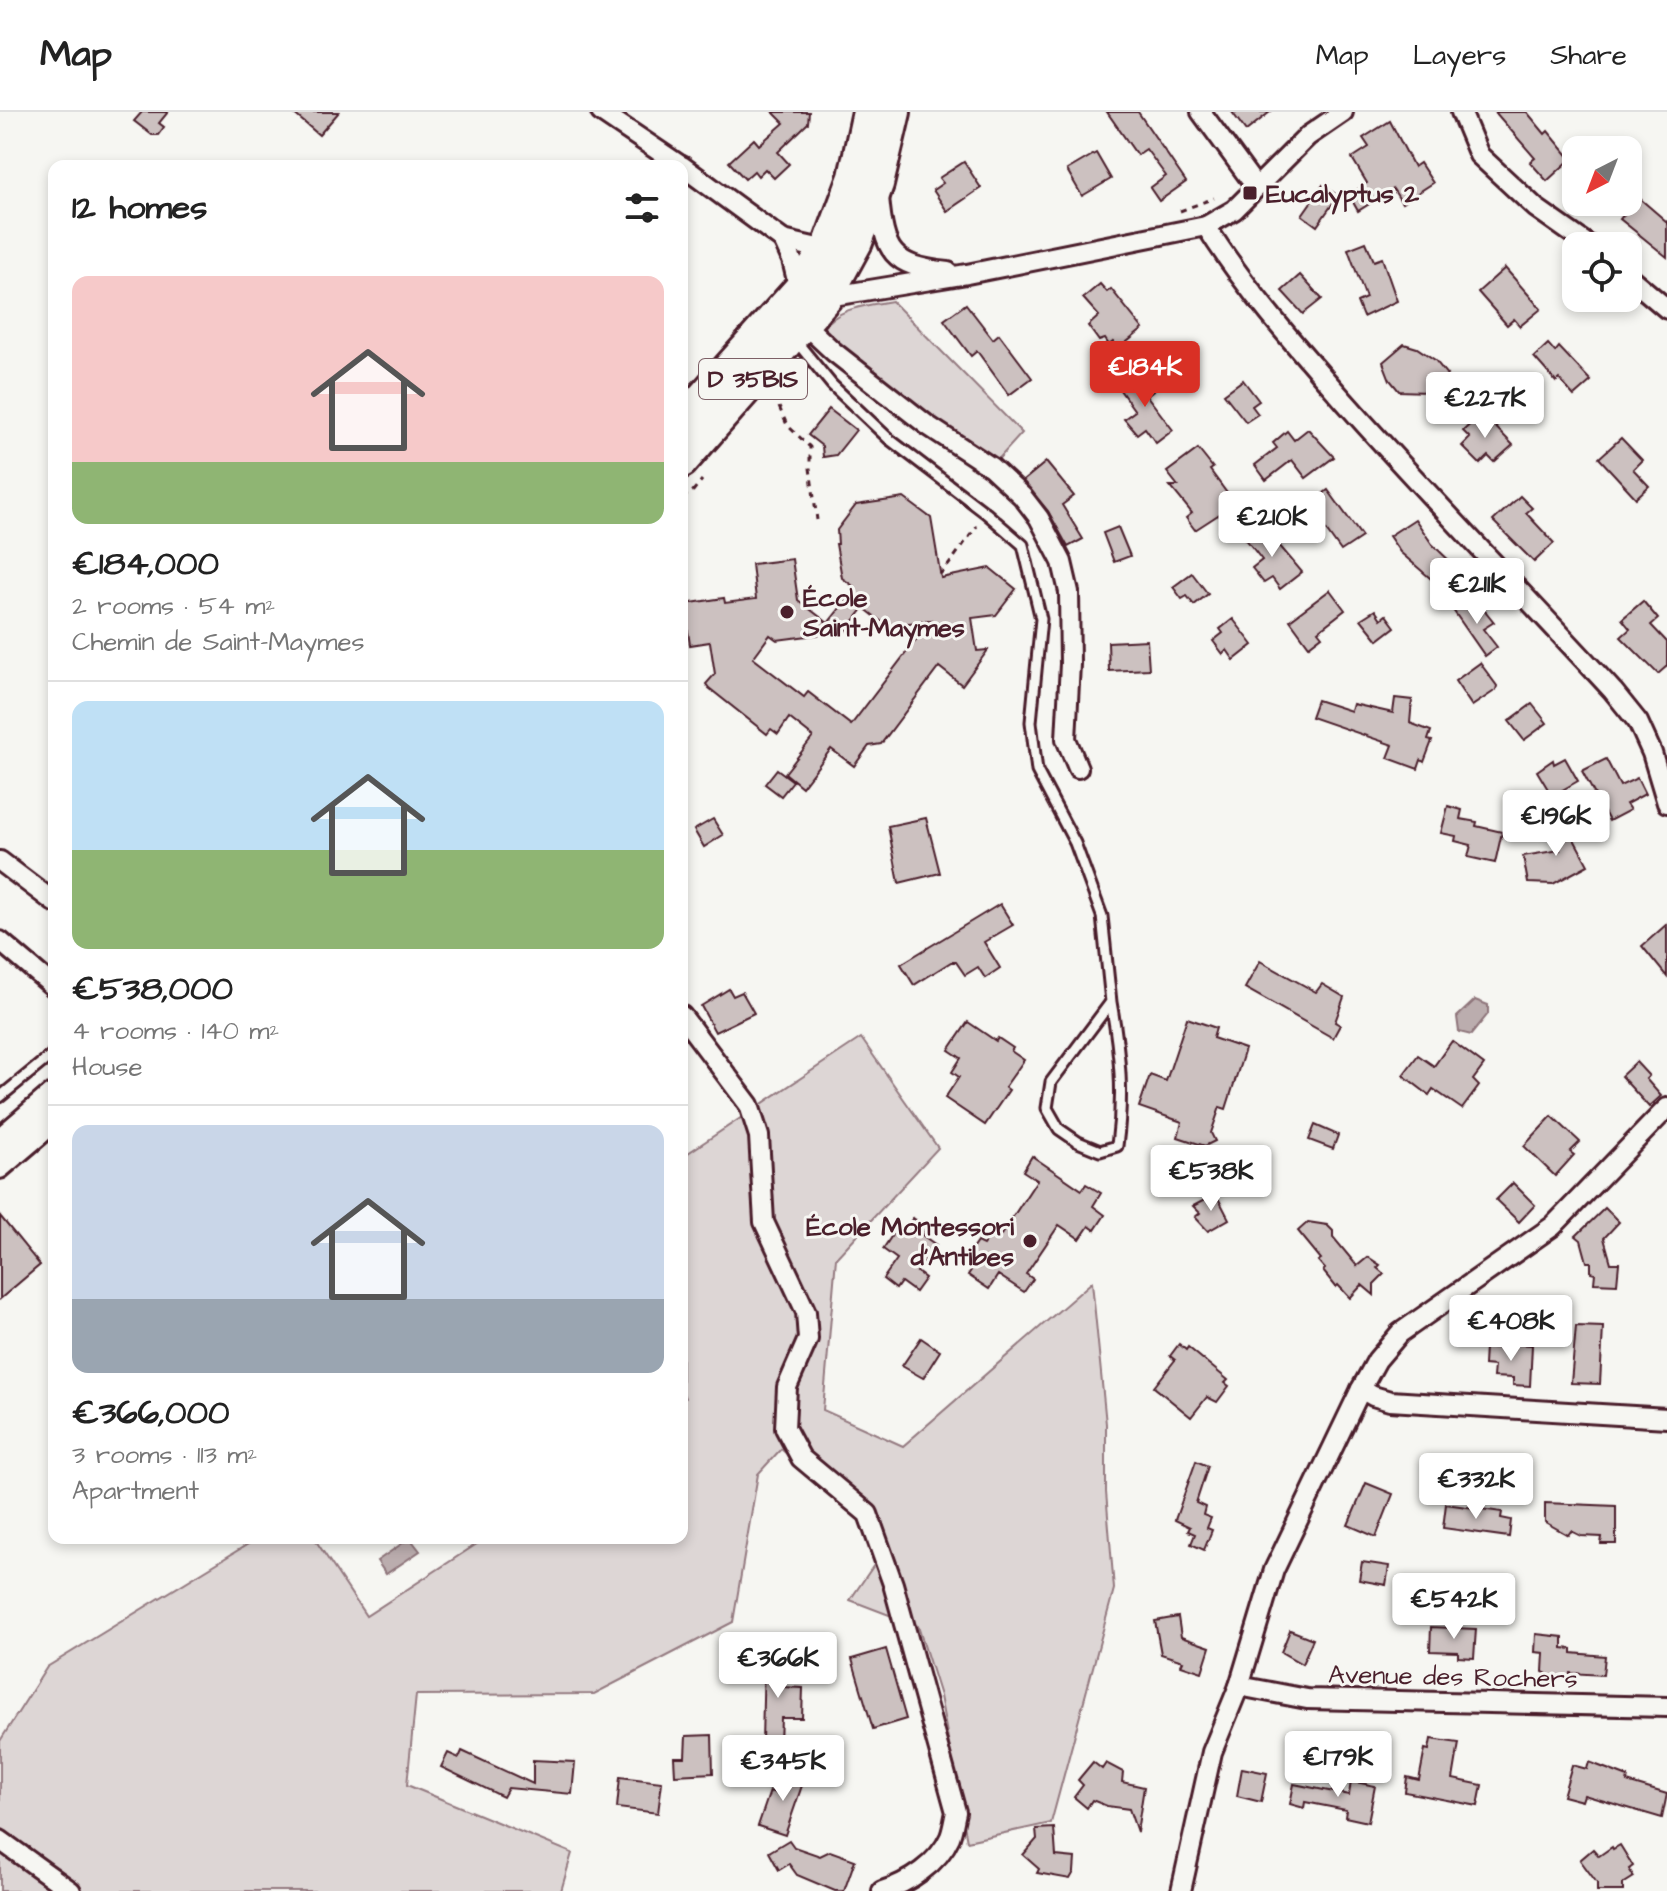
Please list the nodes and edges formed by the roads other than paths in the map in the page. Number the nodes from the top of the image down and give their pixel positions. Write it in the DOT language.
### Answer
graph roads {
  1 [pos="601,112"];
  2 [pos="868,112"];
  3 [pos="895,112"];
  4 [pos="1201,112"];
  5 [pos="1343,112"];
  6 [pos="1461,112"];
  7 [pos="673,160"];
  8 [pos="688,170"];
  9 [pos="1252,181"];
  10 [pos="878,184"];
  11 [pos="1206,226"];
  12 [pos="1570,232"];
  13 [pos="783,240"];
  14 [pos="826,250"];
  15 [pos="967,274"];
  16 [pos="1642,288"];
  17 [pos="813,293"];
  18 [pos="1667,309"];
  19 [pos="798,329"];
  20 [pos="688,414"];
  21 [pos="688,455"];
  22 [pos="1078,768"];
  23 [pos="1667,803"];
  24 [pos="0,861"];
  25 [pos="48,897"];
  26 [pos="0,941"];
  27 [pos="48,982"];
  28 [pos="1111,1002"];
  29 [pos="688,1024"];
  30 [pos="48,1058"];
  31 [pos="48,1079"];
  32 [pos="0,1097"];
  33 [pos="48,1104"];
  34 [pos="1667,1108"];
  35 [pos="0,1118"];
  36 [pos="48,1128"];
  37 [pos="0,1145"];
  38 [pos="0,1169"];
  39 [pos="1361,1389"];
  40 [pos="1667,1418"];
  41 [pos="1239,1686"];
  42 [pos="1667,1707"];
  43 [pos="0,1840"];
  44 [pos="71,1891"];
  45 [pos="882,1891"];
  46 [pos="1181,1891"];
  1 -- 7 [label="street"];
  2 -- 14 [label="main road, D 35BIS"];
  3 -- 10 [label="main road, D 35BIS"];
  4 -- 9 [label="street"];
  5 -- 9 [label="street"];
  6 -- 12 [label="street"];
  8 -- 13 [label="street"];
  9 -- 11 [label="street"];
  10 -- 15 [label="street"];
  10 -- 17 [label="main road, D 35BIS"];
  11 -- 15 [label="street"];
  11 -- 23 [label="street"];
  13 -- 14 [label="street"];
  13 -- 17 [label="street"];
  14 -- 17 [label="main road, D 35BIS"];
  15 -- 17 [label="street"];
  16 -- 18 [label="street"];
  17 -- 19 [label="main road, D 35BIS"];
  17 -- 20 [label="main road, D 35BIS"];
  19 -- 21 [label="main road, D 35BIS"];
  19 -- 22 [label="street"];
  19 -- 28 [label="lane"];
  24 -- 25 [label="street"];
  26 -- 27 [label="street"];
  28 -- 28 [label="lane"];
  29 -- 45 [label="street"];
  30 -- 32 [label="lane"];
  31 -- 35 [label="main road"];
  33 -- 37 [label="main road"];
  34 -- 39 [label="street"];
  36 -- 38 [label="street"];
  39 -- 40 [label="street"];
  39 -- 41 [label="street"];
  41 -- 42 [label="street, Avenue des Rochers"];
  41 -- 46 [label="street"];
  43 -- 44 [label="street"];
}
